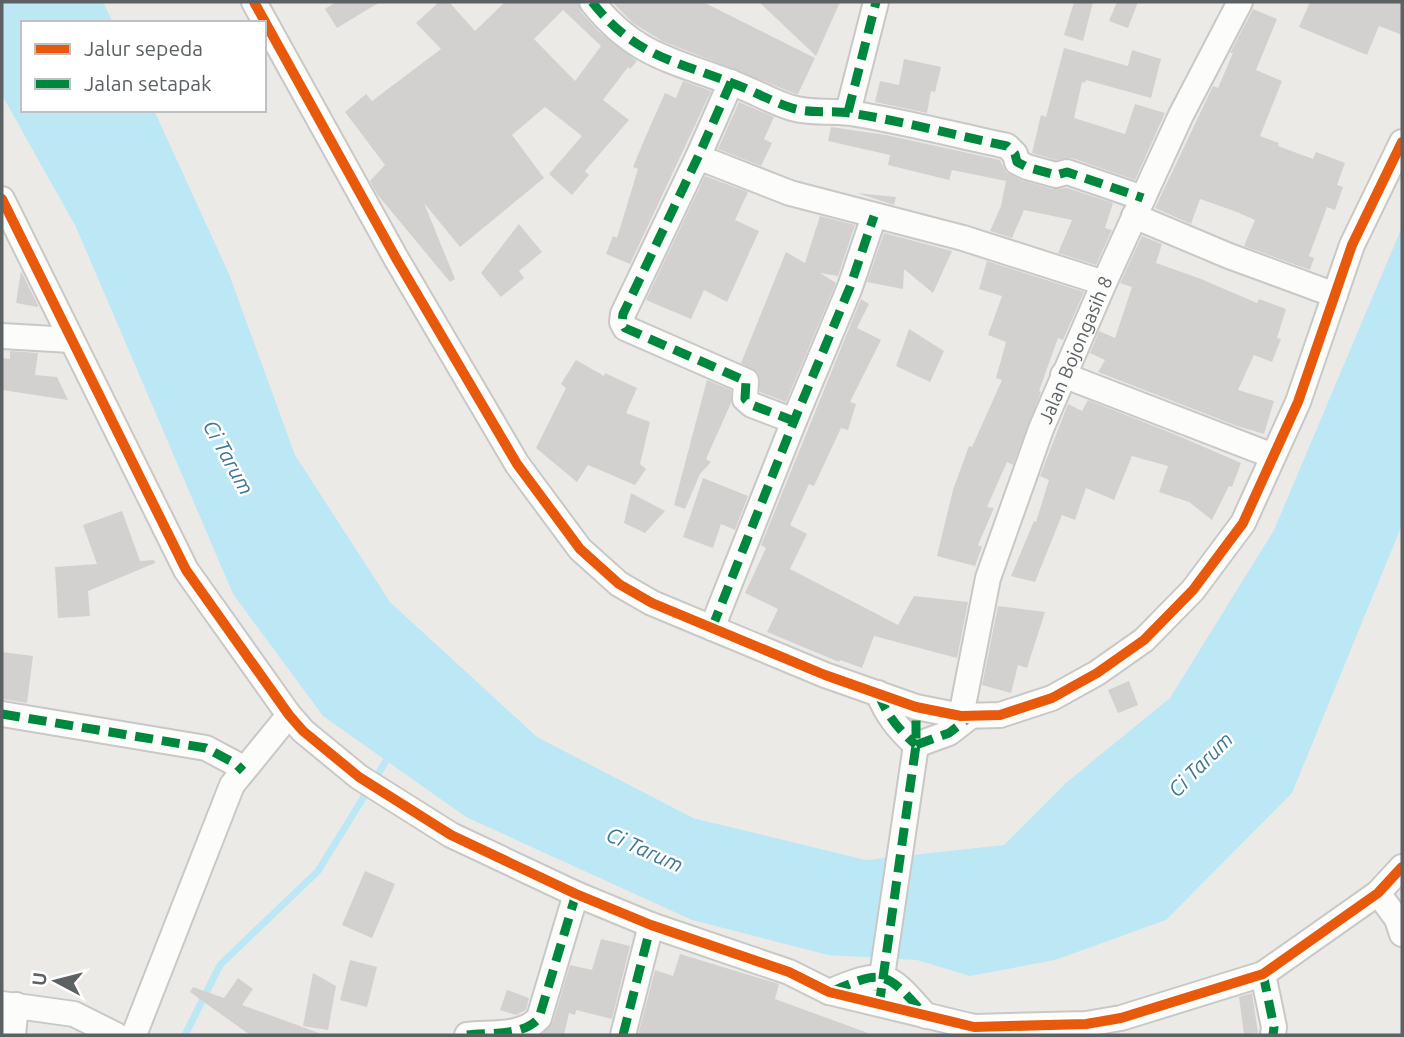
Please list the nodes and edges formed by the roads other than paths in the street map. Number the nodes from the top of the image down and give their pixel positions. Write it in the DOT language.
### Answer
graph roads {
  1 [pos="254,2"];
  2 [pos="592,2"];
  3 [pos="876,2"];
  4 [pos="1240,2"];
  5 [pos="265,21"];
  6 [pos="266,23"];
  7 [pos="731,82"];
  8 [pos="848,112"];
  9 [pos="1402,142"];
  10 [pos="698,157"];
  11 [pos="2,199"];
  12 [pos="1138,207"];
  13 [pos="874,216"];
  14 [pos="1104,283"];
  15 [pos="1335,295"];
  16 [pos="2,336"];
  17 [pos="71,340"];
  18 [pos="1063,375"];
  19 [pos="794,421"];
  20 [pos="1273,456"];
  21 [pos="712,628"];
  22 [pos="878,693"];
  23 [pos="2,714"];
  24 [pos="289,715"];
  25 [pos="966,716"];
  26 [pos="916,745"];
  27 [pos="243,771"];
  28 [pos="1402,867"];
  29 [pos="1378,893"];
  30 [pos="576,894"];
  31 [pos="651,925"];
  32 [pos="1402,934"];
  33 [pos="1263,974"];
  34 [pos="882,976"];
  35 [pos="829,992"];
  36 [pos="9,1004"];
  37 [pos="926,1016"];
  38 [pos="13,1035"];
  39 [pos="116,1035"];
  40 [pos="134,1035"];
  41 [pos="467,1035"];
  42 [pos="623,1035"];
  43 [pos="1273,1035"];
  1 -- 5 [label="street"];
  2 -- 7 [label="street"];
  3 -- 8 [label="street"];
  4 -- 12 [label="street, Jalan Bojongasih 8"];
  6 -- 21 [label="street"];
  7 -- 8 [label="street"];
  7 -- 10 [label="street"];
  8 -- 12 [label="street"];
  9 -- 15 [label="street"];
  10 -- 13 [label="street"];
  10 -- 19 [label="street"];
  11 -- 17 [label="street"];
  12 -- 14 [label="street, Jalan Bojongasih 8"];
  12 -- 15 [label="street"];
  13 -- 14 [label="street"];
  13 -- 19 [label="street"];
  14 -- 18 [label="street, Jalan Bojongasih 8"];
  15 -- 20 [label="street"];
  16 -- 17 [label="street"];
  17 -- 24 [label="street"];
  18 -- 20 [label="street"];
  18 -- 25 [label="street, Jalan Bojongasih 8"];
  19 -- 21 [label="street"];
  20 -- 25 [label="street"];
  21 -- 22 [label="street"];
  22 -- 25 [label="street"];
  22 -- 26 [label="street"];
  23 -- 27 [label="street"];
  24 -- 27 [label="street"];
  24 -- 30 [label="street"];
  25 -- 26 [label="street"];
  26 -- 34 [label="street"];
  27 -- 40 [label="street"];
  28 -- 29 [label="street"];
  29 -- 32 [label="street"];
  29 -- 33 [label="street"];
  30 -- 31 [label="street"];
  30 -- 41 [label="street"];
  31 -- 35 [label="street"];
  31 -- 42 [label="street"];
  33 -- 37 [label="street"];
  33 -- 43 [label="street"];
  34 -- 35 [label="street"];
  34 -- 37 [label="street"];
  35 -- 37 [label="street"];
  36 -- 38 [label="street"];
  36 -- 39 [label="street"];
}
